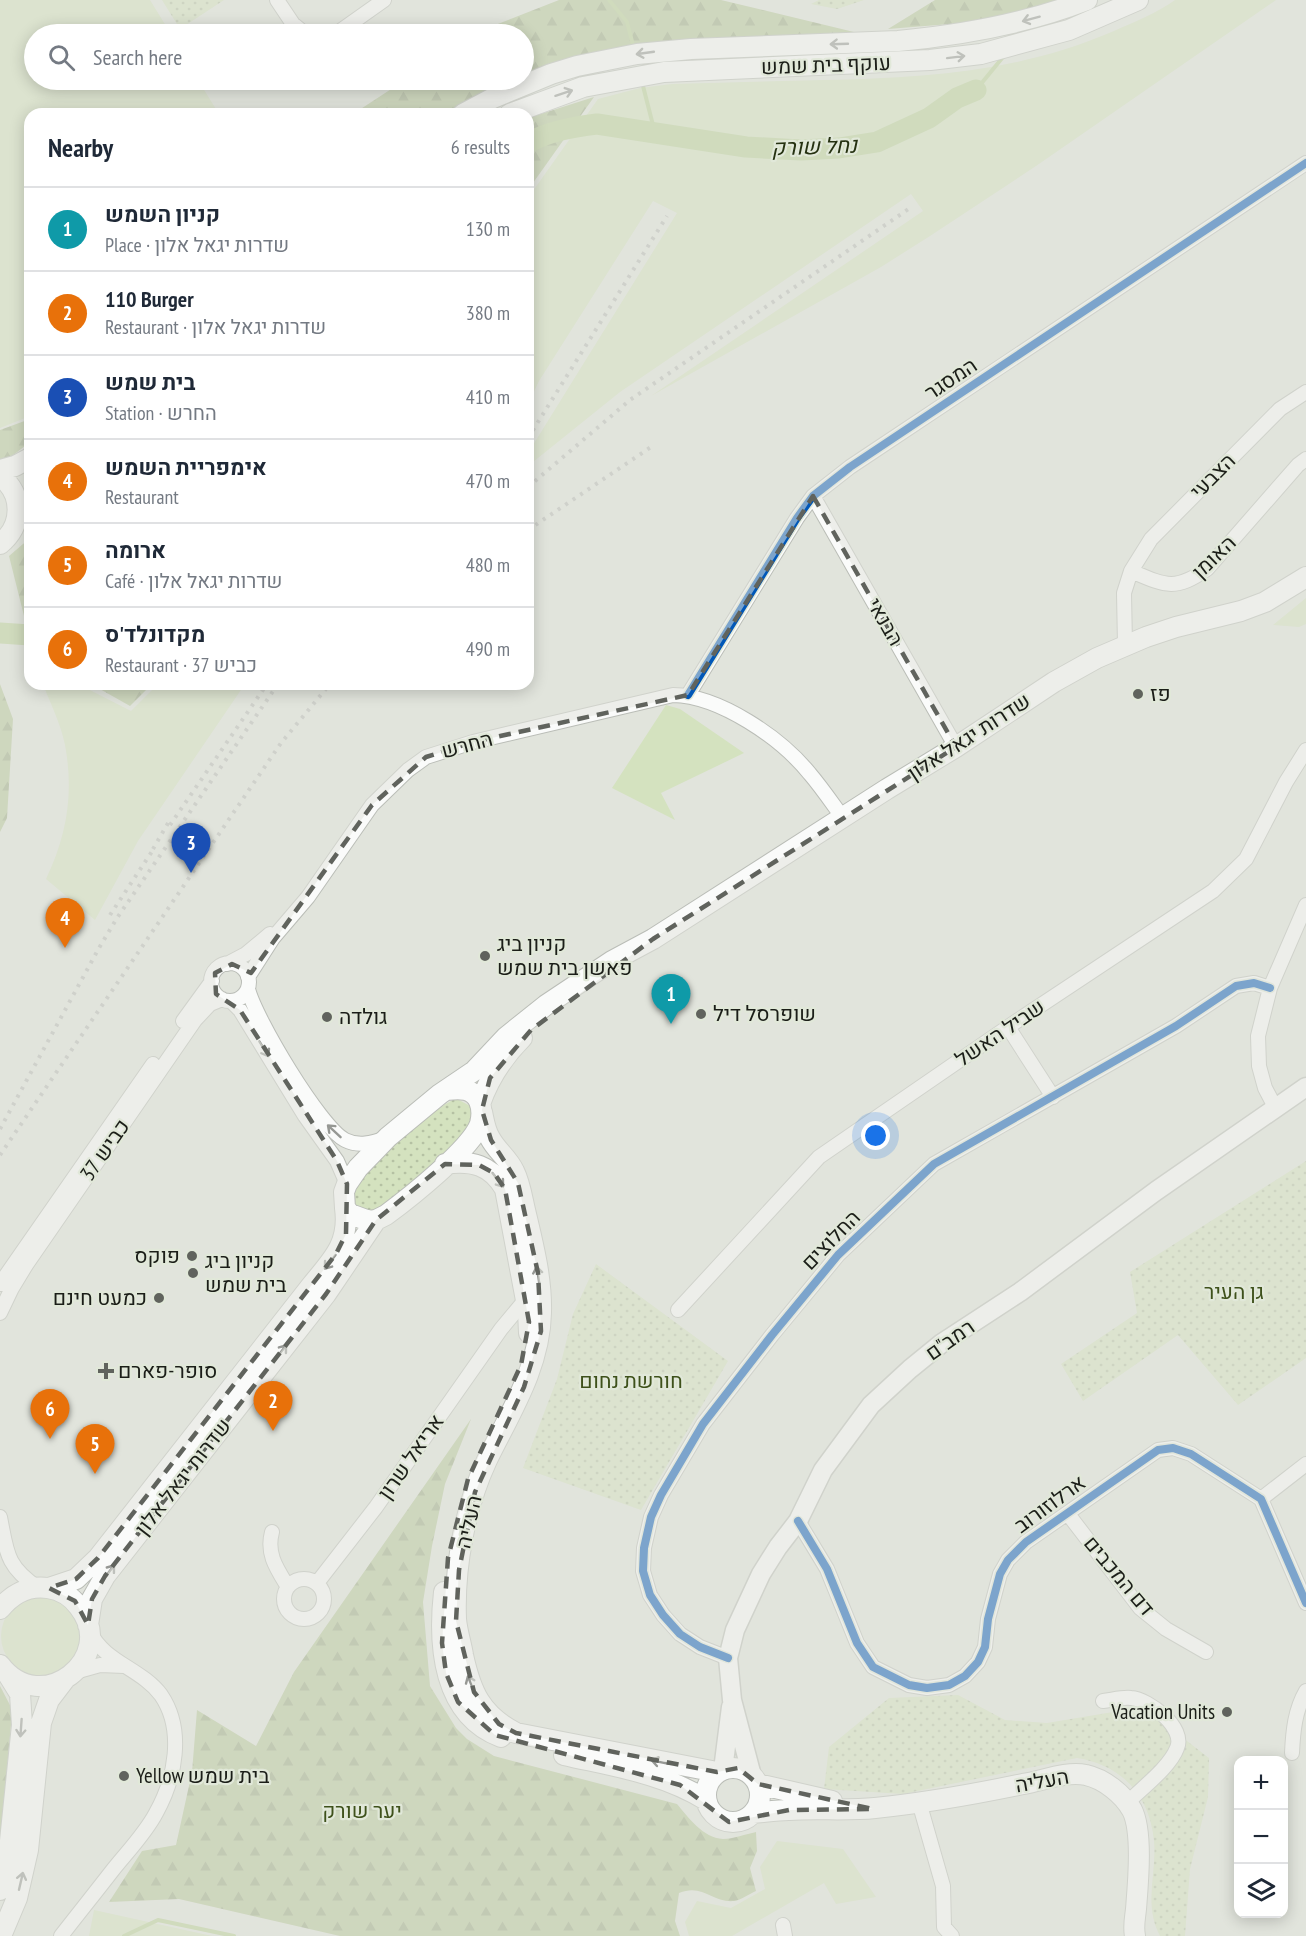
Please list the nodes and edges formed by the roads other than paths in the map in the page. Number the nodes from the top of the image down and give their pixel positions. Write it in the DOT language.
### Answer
graph roads {
  1 [pos="277,0"];
  2 [pos="384,0"];
  3 [pos="1087,0"];
  4 [pos="1138,0"];
  5 [pos="293,24"];
  6 [pos="350,24"];
  7 [pos="534,81"];
  8 [pos="512,90"];
  9 [pos="474,108"];
  10 [pos="526,108"];
  11 [pos="1306,163"];
  12 [pos="1306,392"];
  13 [pos="1306,459"];
  14 [pos="24,461"];
  15 [pos="0,470"];
  16 [pos="0,476"];
  17 [pos="813,496"];
  18 [pos="24,502"];
  19 [pos="18,517"];
  20 [pos="0,544"];
  21 [pos="1131,571"];
  22 [pos="1306,577"];
  23 [pos="1125,645"];
  24 [pos="688,695"];
  25 [pos="956,747"];
  26 [pos="1306,750"];
  27 [pos="843,818"];
  28 [pos="308,897"];
  29 [pos="1306,905"];
  30 [pos="653,939"];
  31 [pos="226,964"];
  32 [pos="212,981"];
  33 [pos="248,983"];
  34 [pos="1270,988"];
  35 [pos="226,1000"];
  36 [pos="1008,1027"];
  37 [pos="1306,1087"];
  38 [pos="446,1090"];
  39 [pos="1053,1097"];
  40 [pos="481,1107"];
  41 [pos="1275,1107"];
  42 [pos="388,1137"];
  43 [pos="445,1164"];
  44 [pos="347,1184"];
  45 [pos="345,1208"];
  46 [pos="376,1220"];
  47 [pos="0,1284"];
  48 [pos="526,1299"];
  49 [pos="678,1310"];
  50 [pos="0,1313"];
  51 [pos="501,1329"];
  52 [pos="529,1332"];
  53 [pos="1306,1464"];
  54 [pos="1261,1499"];
  55 [pos="1068,1514"];
  56 [pos="0,1517"];
  57 [pos="798,1521"];
  58 [pos="272,1532"];
  59 [pos="317,1583"];
  60 [pos="288,1587"];
  61 [pos="43,1588"];
  62 [pos="1306,1603"];
  63 [pos="0,1609"];
  64 [pos="89,1627"];
  65 [pos="1206,1652"];
  66 [pos="728,1658"];
  67 [pos="128,1668"];
  68 [pos="4,1669"];
  69 [pos="68,1677"];
  70 [pos="1306,1690"];
  71 [pos="732,1700"];
  72 [pos="1103,1701"];
  73 [pos="1292,1753"];
  74 [pos="720,1771"];
  75 [pos="755,1780"];
  76 [pos="706,1800"];
  77 [pos="919,1802"];
  78 [pos="1127,1803"];
  79 [pos="873,1809"];
  80 [pos="753,1814"];
  81 [pos="0,1890"];
  82 [pos="1136,1912"];
  83 [pos="944,1933"];
  84 [pos="1,1936"];
  85 [pos="61,1936"];
  86 [pos="1135,1936"];
  87 [pos="1144,1936"];
  1 -- 5 [label="street"];
  2 -- 6 [label="street"];
  3 -- 7 [label="main road, עוקף בית שמש, one-way"];
  10 -- 4 [label="main road, עוקף בית שמש, one-way"];
  8 -- 9 [label="main road, עוקף בית שמש, one-way"];
  11 -- 17 [label="street, המסגר"];
  12 -- 21 [label="street, הצבעי"];
  13 -- 21 [label="street, האומן"];
  14 -- 15 [label="main road"];
  16 -- 19 [label="main road"];
  17 -- 24 [label="street, המסגר"];
  17 -- 25 [label="street, הבנאי"];
  18 -- 19 [label="main road"];
  19 -- 20 [label="main road"];
  21 -- 23 [label="street"];
  22 -- 23 [label="main road, שדרות יגאל אלון"];
  23 -- 25 [label="main road, שדרות יגאל אלון"];
  24 -- 27 [label="street"];
  24 -- 28 [label="street, החרש"];
  25 -- 27 [label="main road, שדרות יגאל אלון"];
  26 -- 36 [label="street, שביל האשל"];
  27 -- 30 [label="main road, שדרות יגאל אלון"];
  28 -- 31 [label="street, החרש"];
  28 -- 33 [label="street, החרש"];
  29 -- 34 [label="street"];
  30 -- 38 [label="main road, שדרות יגאל אלון"];
  30 -- 40 [label="main road, שדרות יגאל אלון"];
  31 -- 32 [label="street"];
  31 -- 33 [label="street"];
  32 -- 35 [label="street"];
  32 -- 47 [label="street, כביש 37"];
  33 -- 35 [label="street"];
  42 -- 33 [label="street, one-way"];
  34 -- 39 [label="street, החלוצים"];
  34 -- 41 [label="street"];
  35 -- 44 [label="street, one-way"];
  35 -- 50 [label="street, כביש 37"];
  36 -- 39 [label="street"];
  36 -- 49 [label="street, שביל האשל"];
  37 -- 41 [label="street, רמב\"ם"];
  38 -- 40 [label="main road"];
  38 -- 42 [label="main road, שדרות יגאל אלון"];
  39 -- 66 [label="street, החלוצים"];
  40 -- 43 [label="main road, שדרות יגאל אלון"];
  74 -- 40 [label="main road, העליה, one-way"];
  41 -- 57 [label="street, רמב\"ם"];
  42 -- 44 [label="main road, שדרות יגאל אלון"];
  43 -- 46 [label="main road, שדרות יגאל אלון"];
  43 -- 48 [label="main road, העליה, one-way"];
  44 -- 45 [label="main road, שדרות יגאל אלון"];
  45 -- 46 [label="main road"];
  45 -- 61 [label="main road, שדרות יגאל אלון, one-way"];
  64 -- 46 [label="main road, שדרות יגאל אלון, one-way"];
  48 -- 51 [label="street, אריאל שרון"];
  48 -- 52 [label="main road, העליה"];
  51 -- 52 [label="street"];
  51 -- 59 [label="street, אריאל שרון"];
  52 -- 76 [label="main road, העליה"];
  53 -- 54 [label="street"];
  54 -- 55 [label="street, ארלוזורוב"];
  54 -- 62 [label="street"];
  55 -- 57 [label="street, ארלוזורוב"];
  55 -- 65 [label="street, דם המכבים"];
  56 -- 61 [label="street"];
  57 -- 66 [label="street, רמב\"ם"];
  58 -- 60 [label="street"];
  59 -- 60 [label="street"];
  59 -- 60 [label="street"];
  61 -- 63 [label="main road, שדרות יגאל אלון"];
  61 -- 64 [label="main road"];
  64 -- 67 [label="street"];
  64 -- 69 [label="main road, שדרות יגאל אלון"];
  66 -- 71 [label="street, רמב\"ם"];
  67 -- 69 [label="street"];
  67 -- 85 [label="street"];
  68 -- 69 [label="main road"];
  68 -- 81 [label="main road, one-way"];
  84 -- 69 [label="main road, one-way"];
  70 -- 73 [label="street"];
  71 -- 74 [label="street, רמב\"ם"];
  71 -- 75 [label="street, רמב\"ם"];
  72 -- 78 [label="street"];
  74 -- 75 [label="main road"];
  74 -- 76 [label="main road"];
  75 -- 79 [label="main road, העליה"];
  75 -- 80 [label="main road"];
  76 -- 80 [label="main road"];
  77 -- 78 [label="main road, העליה"];
  77 -- 79 [label="main road, העליה"];
  77 -- 83 [label="street"];
  78 -- 82 [label="main road, העליה"];
  79 -- 80 [label="main road, העליה"];
  82 -- 86 [label="main road, העליה"];
  82 -- 87 [label="main road, העליה"];
}
